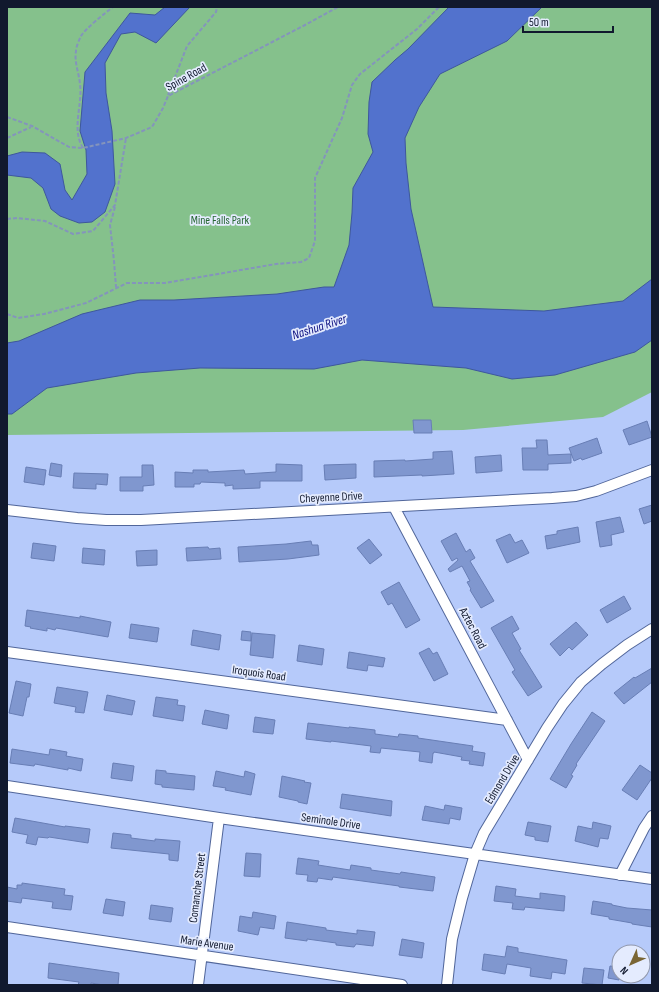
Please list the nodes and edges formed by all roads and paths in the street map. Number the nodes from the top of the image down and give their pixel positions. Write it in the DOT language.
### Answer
graph roads {
  1 [pos="113,7"];
  2 [pos="217,7"];
  3 [pos="338,7"];
  4 [pos="439,7"];
  5 [pos="168,96"];
  6 [pos="7,117"];
  7 [pos="32,126"];
  8 [pos="7,138"];
  9 [pos="126,138"];
  10 [pos="82,148"];
  11 [pos="115,206"];
  12 [pos="7,219"];
  13 [pos="116,288"];
  14 [pos="7,314"];
  15 [pos="652,470"];
  16 [pos="394,507"];
  17 [pos="7,510"];
  18 [pos="7,514"];
  19 [pos="652,629"];
  20 [pos="7,652"];
  21 [pos="507,720"];
  22 [pos="528,760"];
  23 [pos="7,786"];
  24 [pos="652,816"];
  25 [pos="219,818"];
  26 [pos="475,854"];
  27 [pos="620,875"];
  28 [pos="652,879"];
  29 [pos="7,927"];
  30 [pos="202,956"];
  31 [pos="198,985"];
  32 [pos="402,985"];
  33 [pos="447,985"];
  1 -- 10 [label="path"];
  2 -- 5 [label="path"];
  3 -- 5 [label="path, Spine Road"];
  4 -- 13 [label="path"];
  5 -- 9 [label="path, Spine Road"];
  6 -- 7 [label="path, Spine Road"];
  7 -- 8 [label="path"];
  7 -- 10 [label="path, Spine Road"];
  9 -- 10 [label="path, Spine Road"];
  9 -- 11 [label="path"];
  11 -- 12 [label="path"];
  11 -- 13 [label="path"];
  13 -- 14 [label="path"];
  15 -- 16 [label="street, Cheyenne Drive"];
  16 -- 17 [label="street, Cheyenne Drive"];
  16 -- 21 [label="street, Aztec Road"];
  17 -- 18 [label="street"];
  19 -- 22 [label="street, Edmond Drive"];
  20 -- 21 [label="street, Iroquois Road"];
  21 -- 22 [label="street, Aztec Road"];
  22 -- 26 [label="street, Edmond Drive"];
  23 -- 25 [label="street, Seminole Drive"];
  24 -- 27 [label="street"];
  25 -- 26 [label="street, Seminole Drive"];
  25 -- 30 [label="street, Comanche Street"];
  26 -- 27 [label="street, Seminole Drive"];
  26 -- 33 [label="street, Edmond Drive"];
  27 -- 28 [label="street, Seminole Drive"];
  29 -- 30 [label="street, Marie Avenue"];
  30 -- 31 [label="street, Comanche Street"];
  30 -- 32 [label="street, Marie Avenue"];
}
